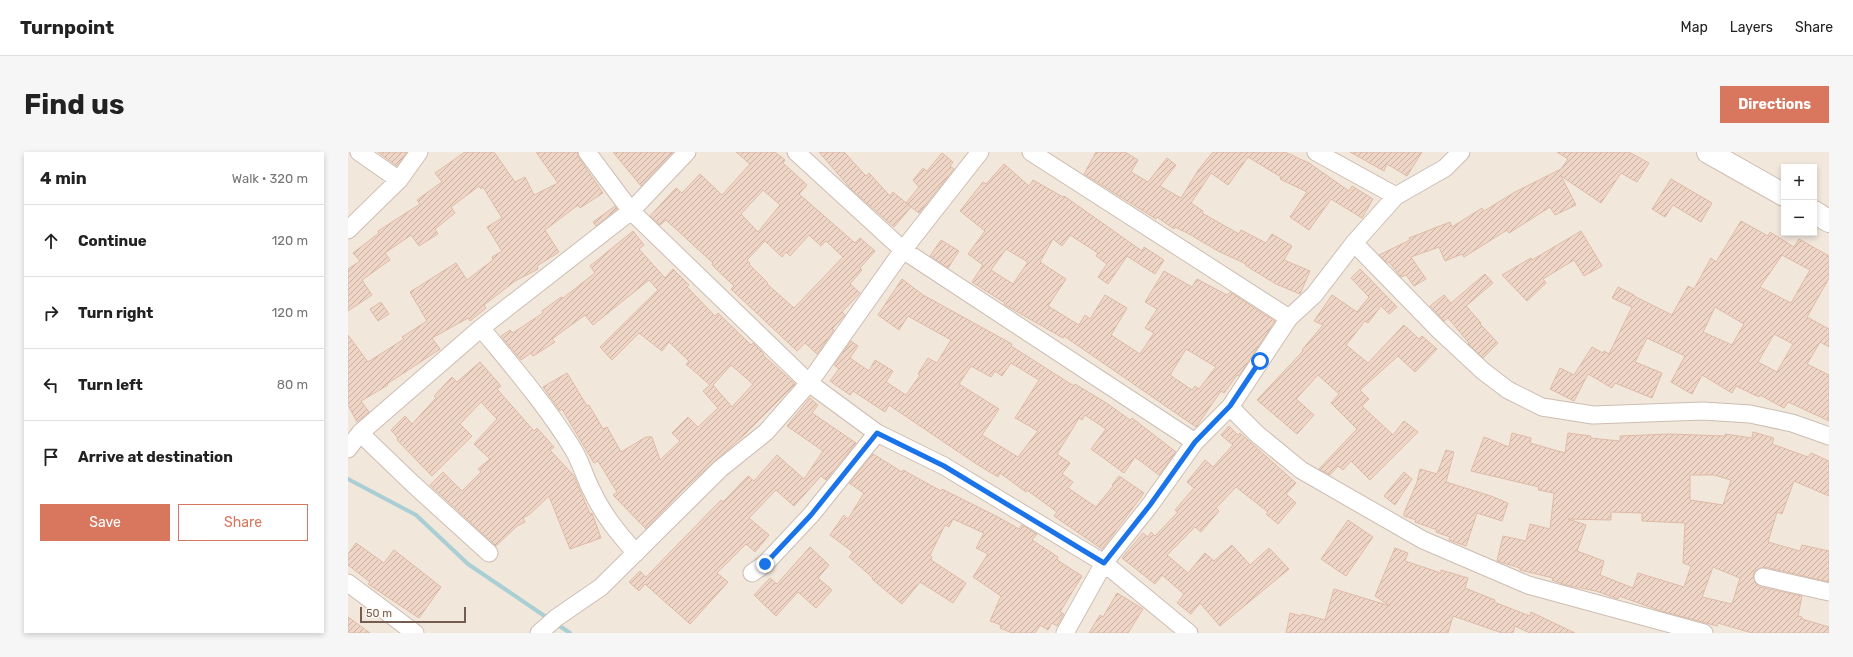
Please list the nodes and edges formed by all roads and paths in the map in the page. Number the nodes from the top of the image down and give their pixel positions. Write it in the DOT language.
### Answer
graph roads {
  1 [pos="359,152"];
  2 [pos="419,152"];
  3 [pos="587,152"];
  4 [pos="687,152"];
  5 [pos="796,152"];
  6 [pos="980,152"];
  7 [pos="1031,152"];
  8 [pos="1316,152"];
  9 [pos="1460,152"];
  10 [pos="1708,152"];
  11 [pos="399,180"];
  12 [pos="1781,193"];
  13 [pos="1396,196"];
  14 [pos="631,211"];
  15 [pos="1817,214"];
  16 [pos="1829,221"];
  17 [pos="348,230"];
  18 [pos="1354,244"];
  19 [pos="903,250"];
  20 [pos="1290,318"];
  21 [pos="481,328"];
  22 [pos="809,383"];
  23 [pos="1230,406"];
  24 [pos="360,433"];
  25 [pos="877,433"];
  26 [pos="1829,436"];
  27 [pos="1195,442"];
  28 [pos="348,449"];
  29 [pos="488,553"];
  30 [pos="636,553"];
  31 [pos="1104,563"];
  32 [pos="752,573"];
  33 [pos="1763,577"];
  34 [pos="348,583"];
  35 [pos="1829,592"];
  36 [pos="546,626"];
  37 [pos="415,633"];
  38 [pos="1065,633"];
  39 [pos="1189,633"];
  40 [pos="1704,633"];
  1 -- 11 [label="street"];
  2 -- 11 [label="street"];
  3 -- 14 [label="street"];
  4 -- 14 [label="street"];
  5 -- 19 [label="street"];
  6 -- 19 [label="street"];
  7 -- 20 [label="street"];
  8 -- 13 [label="street"];
  9 -- 13 [label="street"];
  10 -- 12 [label="street"];
  11 -- 17 [label="street"];
  13 -- 18 [label="street"];
  14 -- 21 [label="street"];
  14 -- 22 [label="street"];
  15 -- 16 [label="street"];
  18 -- 20 [label="street"];
  18 -- 26 [label="street"];
  19 -- 22 [label="street"];
  19 -- 27 [label="street"];
  20 -- 23 [label="street"];
  21 -- 24 [label="street"];
  21 -- 30 [label="street"];
  22 -- 25 [label="street"];
  22 -- 30 [label="street"];
  23 -- 27 [label="street"];
  23 -- 40 [label="street"];
  24 -- 28 [label="street"];
  24 -- 29 [label="street"];
  25 -- 31 [label="street"];
  25 -- 32 [label="street"];
  27 -- 31 [label="street"];
  30 -- 36 [label="street"];
  31 -- 38 [label="street"];
  31 -- 39 [label="street"];
  33 -- 35 [label="street"];
  34 -- 37 [label="street"];
}
